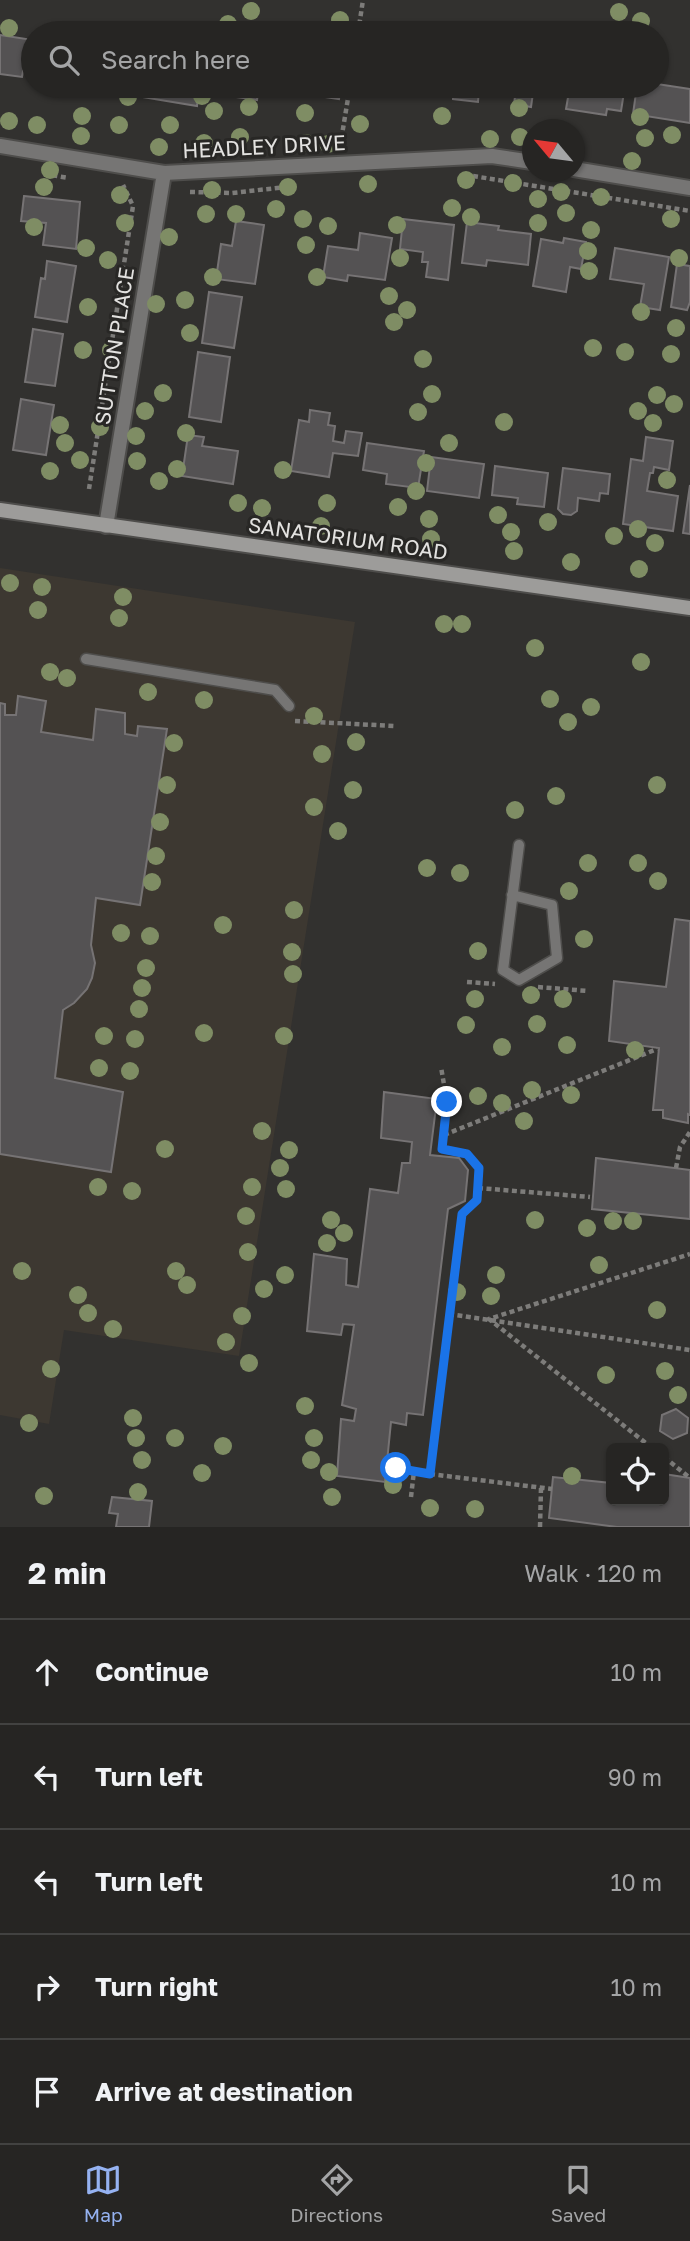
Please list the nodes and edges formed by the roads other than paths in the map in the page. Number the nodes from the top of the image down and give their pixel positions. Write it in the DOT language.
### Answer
graph roads {
  1 [pos="0,146"];
  2 [pos="522,160"];
  3 [pos="585,171"];
  4 [pos="164,173"];
  5 [pos="690,188"];
  6 [pos="0,510"];
  7 [pos="106,526"];
  8 [pos="690,608"];
  9 [pos="86,659"];
  10 [pos="289,705"];
  11 [pos="519,845"];
  12 [pos="512,895"];
  1 -- 4 [label="street, HEADLEY DRIVE"];
  2 -- 4 [label="street, HEADLEY DRIVE"];
  3 -- 5 [label="street"];
  4 -- 7 [label="street, SUTTON PLACE"];
  6 -- 7 [label="main road, SANATORIUM ROAD"];
  7 -- 8 [label="main road, SANATORIUM ROAD"];
  9 -- 10 [label="lane"];
  11 -- 12 [label="lane"];
  12 -- 12 [label="lane"];
}
